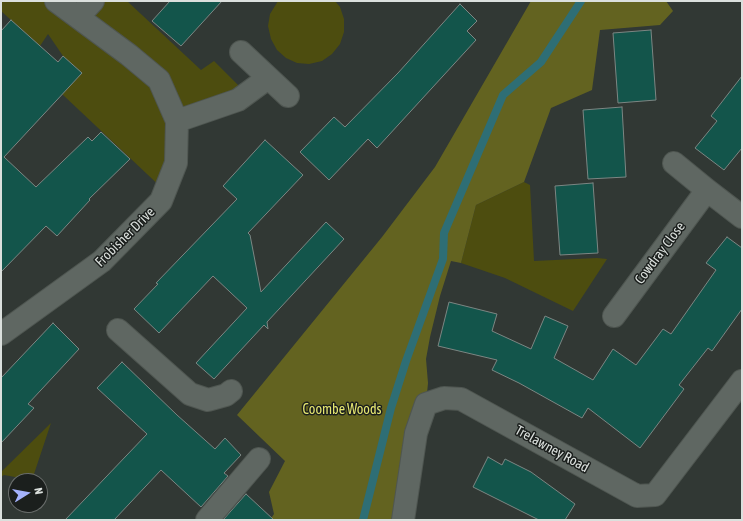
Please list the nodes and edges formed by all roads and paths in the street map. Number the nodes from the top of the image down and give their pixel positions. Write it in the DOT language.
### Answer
graph roads {
  1 [pos="56,1"];
  2 [pos="93,1"];
  3 [pos="78,17"];
  4 [pos="241,52"];
  5 [pos="268,78"];
  6 [pos="288,96"];
  7 [pos="177,121"];
  8 [pos="674,163"];
  9 [pos="707,190"];
  10 [pos="742,217"];
  11 [pos="614,316"];
  12 [pos="118,330"];
  13 [pos="1,334"];
  14 [pos="742,381"];
  15 [pos="231,391"];
  16 [pos="259,459"];
  17 [pos="207,520"];
  18 [pos="403,520"];
  1 -- 3 [label="street, Frobisher Drive"];
  2 -- 3 [label="street"];
  3 -- 7 [label="street, Frobisher Drive"];
  4 -- 5 [label="street"];
  5 -- 6 [label="street"];
  5 -- 7 [label="street"];
  7 -- 13 [label="street, Frobisher Drive"];
  8 -- 9 [label="street"];
  9 -- 10 [label="street"];
  9 -- 11 [label="street, Cowdray Close"];
  12 -- 15 [label="street"];
  14 -- 18 [label="street, Trelawney Road"];
  16 -- 17 [label="street"];
}
